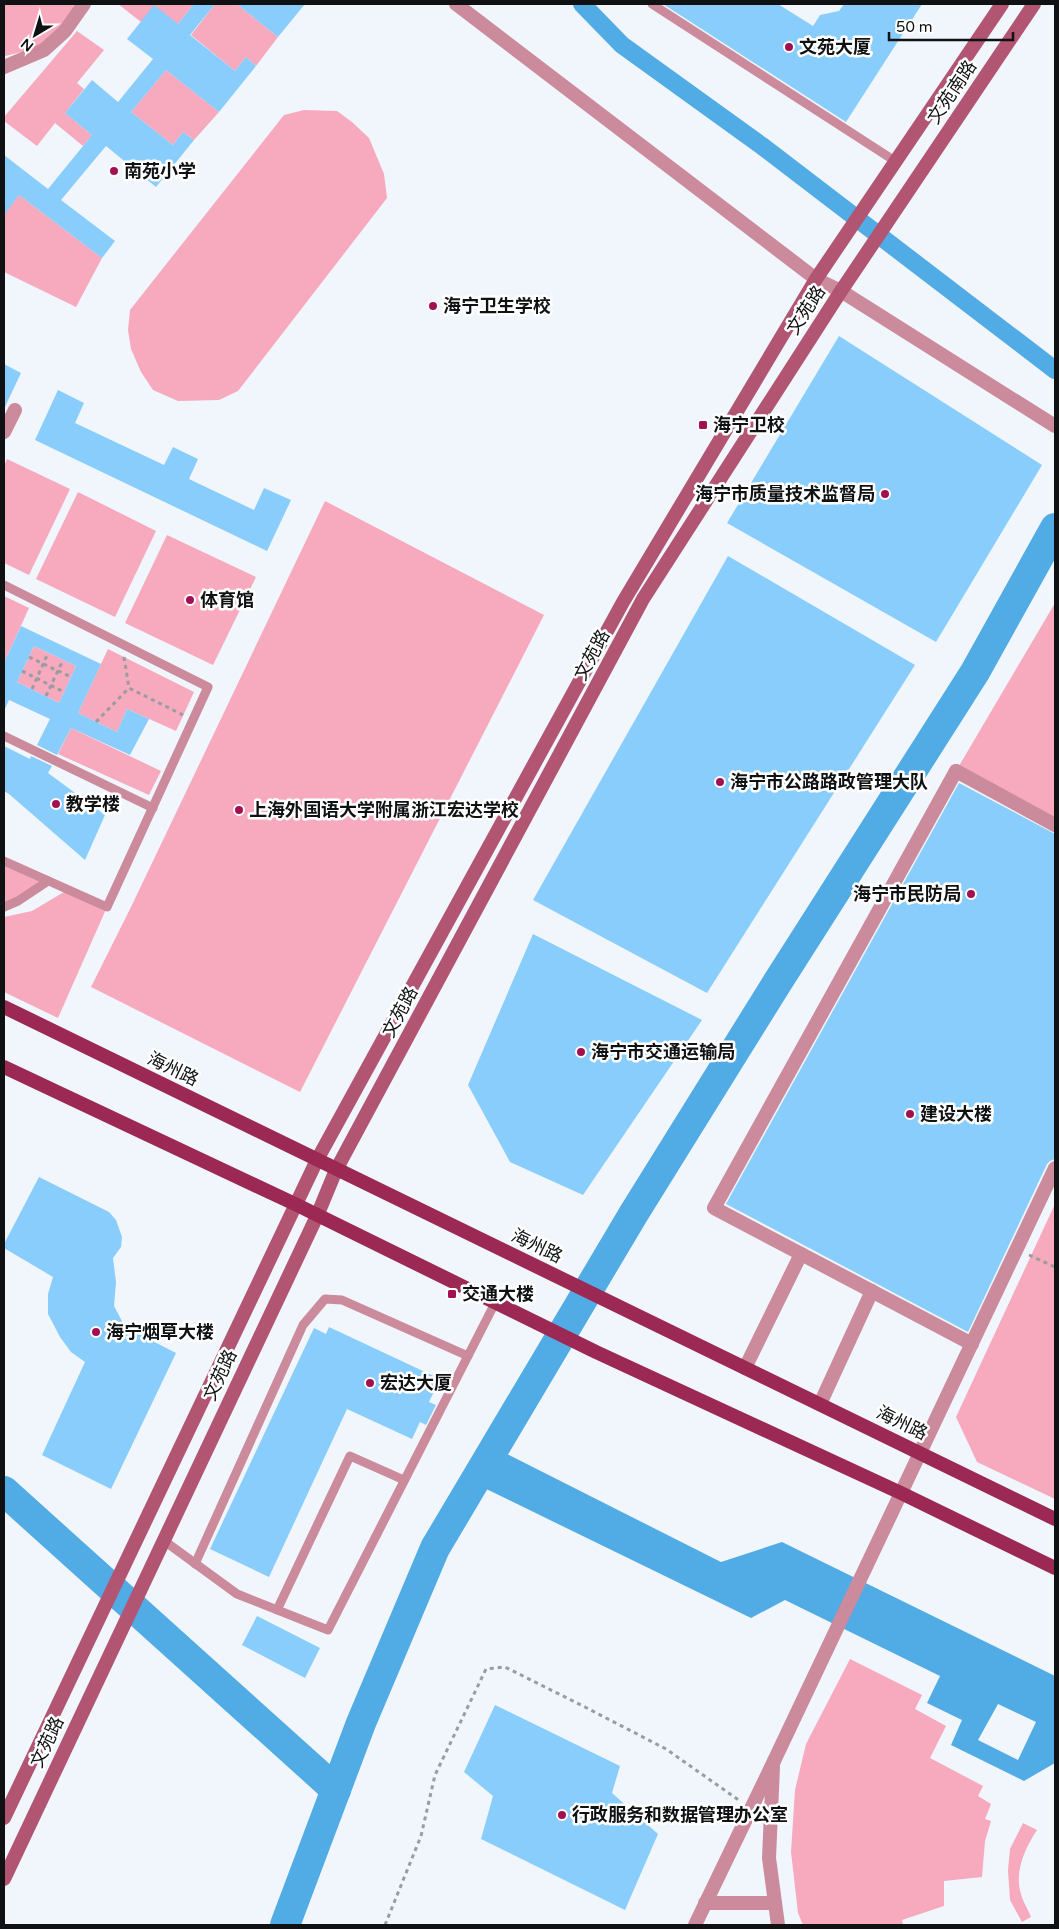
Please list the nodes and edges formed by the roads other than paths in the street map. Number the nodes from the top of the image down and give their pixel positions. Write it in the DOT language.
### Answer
graph roads {
  1 [pos="84,4"];
  2 [pos="456,4"];
  3 [pos="652,4"];
  4 [pos="1002,4"];
  5 [pos="1034,4"];
  6 [pos="4,67"];
  7 [pos="895,161"];
  8 [pos="879,184"];
  9 [pos="901,201"];
  10 [pos="816,279"];
  11 [pos="840,292"];
  12 [pos="15,410"];
  13 [pos="1055,426"];
  14 [pos="4,432"];
  15 [pos="4,585"];
  16 [pos="4,736"];
  17 [pos="153,808"];
  18 [pos="1055,825"];
  19 [pos="4,861"];
  20 [pos="48,881"];
  21 [pos="4,907"];
  22 [pos="4,1007"];
  23 [pos="4,1067"];
  24 [pos="317,1160"];
  25 [pos="1055,1168"];
  26 [pos="336,1170"];
  27 [pos="296,1204"];
  28 [pos="317,1216"];
  29 [pos="800,1254"];
  30 [pos="872,1291"];
  31 [pos="495,1303"];
  32 [pos="972,1344"];
  33 [pos="468,1356"];
  34 [pos="745,1368"];
  35 [pos="820,1404"];
  36 [pos="920,1453"];
  37 [pos="404,1480"];
  38 [pos="901,1493"];
  39 [pos="1055,1519"];
  40 [pos="160,1545"];
  41 [pos="195,1564"];
  42 [pos="1055,1568"];
  43 [pos="276,1610"];
  44 [pos="774,1761"];
  45 [pos="4,1818"];
  46 [pos="4,1880"];
  47 [pos="706,1903"];
  48 [pos="774,1903"];
  49 [pos="695,1925"];
  50 [pos="778,1925"];
  1 -- 6 [label="street"];
  2 -- 10 [label="street"];
  3 -- 7 [label="lane"];
  4 -- 7 [label="main road, 文苑南路"];
  5 -- 9 [label="main road, 文苑南路"];
  7 -- 8 [label="main road, 文苑南路"];
  8 -- 10 [label="main road, 文苑路"];
  9 -- 11 [label="main road, 文苑路"];
  10 -- 11 [label="street"];
  10 -- 24 [label="main road, 文苑路"];
  11 -- 13 [label="street"];
  11 -- 26 [label="main road, 文苑路"];
  12 -- 14 [label="street"];
  15 -- 17 [label="lane"];
  16 -- 17 [label="lane"];
  17 -- 20 [label="lane"];
  18 -- 29 [label="street"];
  19 -- 20 [label="lane"];
  20 -- 21 [label="lane"];
  22 -- 24 [label="main road, 海州路"];
  23 -- 27 [label="main road"];
  24 -- 26 [label="main road, 海州路"];
  24 -- 27 [label="main road, 文苑路"];
  25 -- 32 [label="street"];
  26 -- 28 [label="main road, 文苑路"];
  26 -- 34 [label="main road, 海州路"];
  27 -- 28 [label="main road"];
  27 -- 45 [label="main road, 文苑路"];
  28 -- 31 [label="main road"];
  28 -- 40 [label="main road, 文苑路"];
  29 -- 30 [label="street"];
  29 -- 34 [label="street"];
  30 -- 32 [label="street"];
  30 -- 35 [label="street"];
  31 -- 33 [label="lane"];
  31 -- 38 [label="main road"];
  32 -- 36 [label="street"];
  33 -- 37 [label="lane"];
  33 -- 41 [label="lane"];
  34 -- 35 [label="main road, 海州路"];
  35 -- 36 [label="main road, 海州路"];
  36 -- 38 [label="street"];
  36 -- 39 [label="main road, 海州路"];
  37 -- 43 [label="lane"];
  37 -- 43 [label="lane"];
  38 -- 42 [label="main road"];
  38 -- 44 [label="street"];
  40 -- 41 [label="lane"];
  40 -- 46 [label="main road, 文苑路"];
  41 -- 43 [label="lane"];
  44 -- 47 [label="street"];
  44 -- 48 [label="street"];
  47 -- 48 [label="street"];
  47 -- 49 [label="street"];
  48 -- 50 [label="street"];
}
